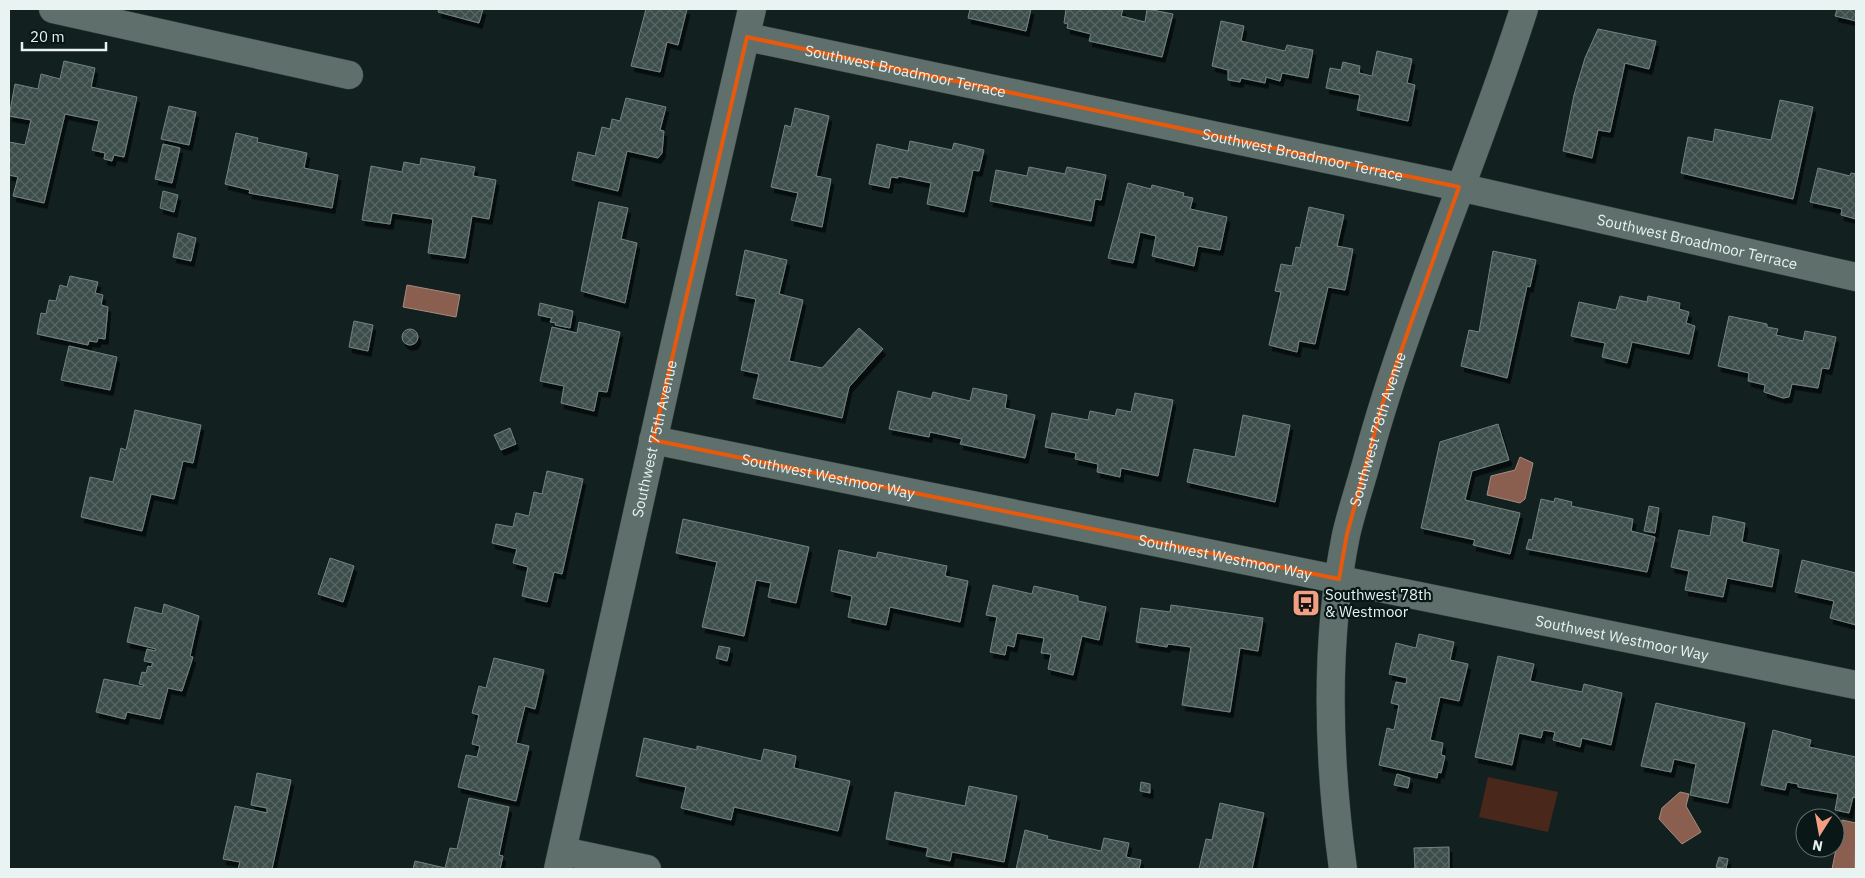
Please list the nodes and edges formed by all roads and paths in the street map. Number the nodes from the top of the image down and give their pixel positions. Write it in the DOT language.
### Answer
graph roads {
  1 [pos="53,9"];
  2 [pos="752,9"];
  3 [pos="1524,9"];
  4 [pos="746,38"];
  5 [pos="349,75"];
  6 [pos="1459,188"];
  7 [pos="1856,278"];
  8 [pos="653,440"];
  9 [pos="1339,579"];
  10 [pos="1856,685"];
  11 [pos="560,860"];
  12 [pos="647,869"];
  13 [pos="1343,869"];
  1 -- 5 [label="street"];
  2 -- 4 [label="street, Southwest 75th Avenue"];
  3 -- 6 [label="street, Southwest 78th Avenue"];
  4 -- 6 [label="street, Southwest Broadmoor Terrace"];
  4 -- 8 [label="street, Southwest 75th Avenue"];
  6 -- 7 [label="street, Southwest Broadmoor Terrace"];
  6 -- 9 [label="street, Southwest 78th Avenue"];
  8 -- 9 [label="street, Southwest Westmoor Way"];
  8 -- 11 [label="street, Southwest 75th Avenue"];
  9 -- 10 [label="street, Southwest Westmoor Way"];
  9 -- 13 [label="street, Southwest 78th Avenue"];
  11 -- 12 [label="street"];
}
